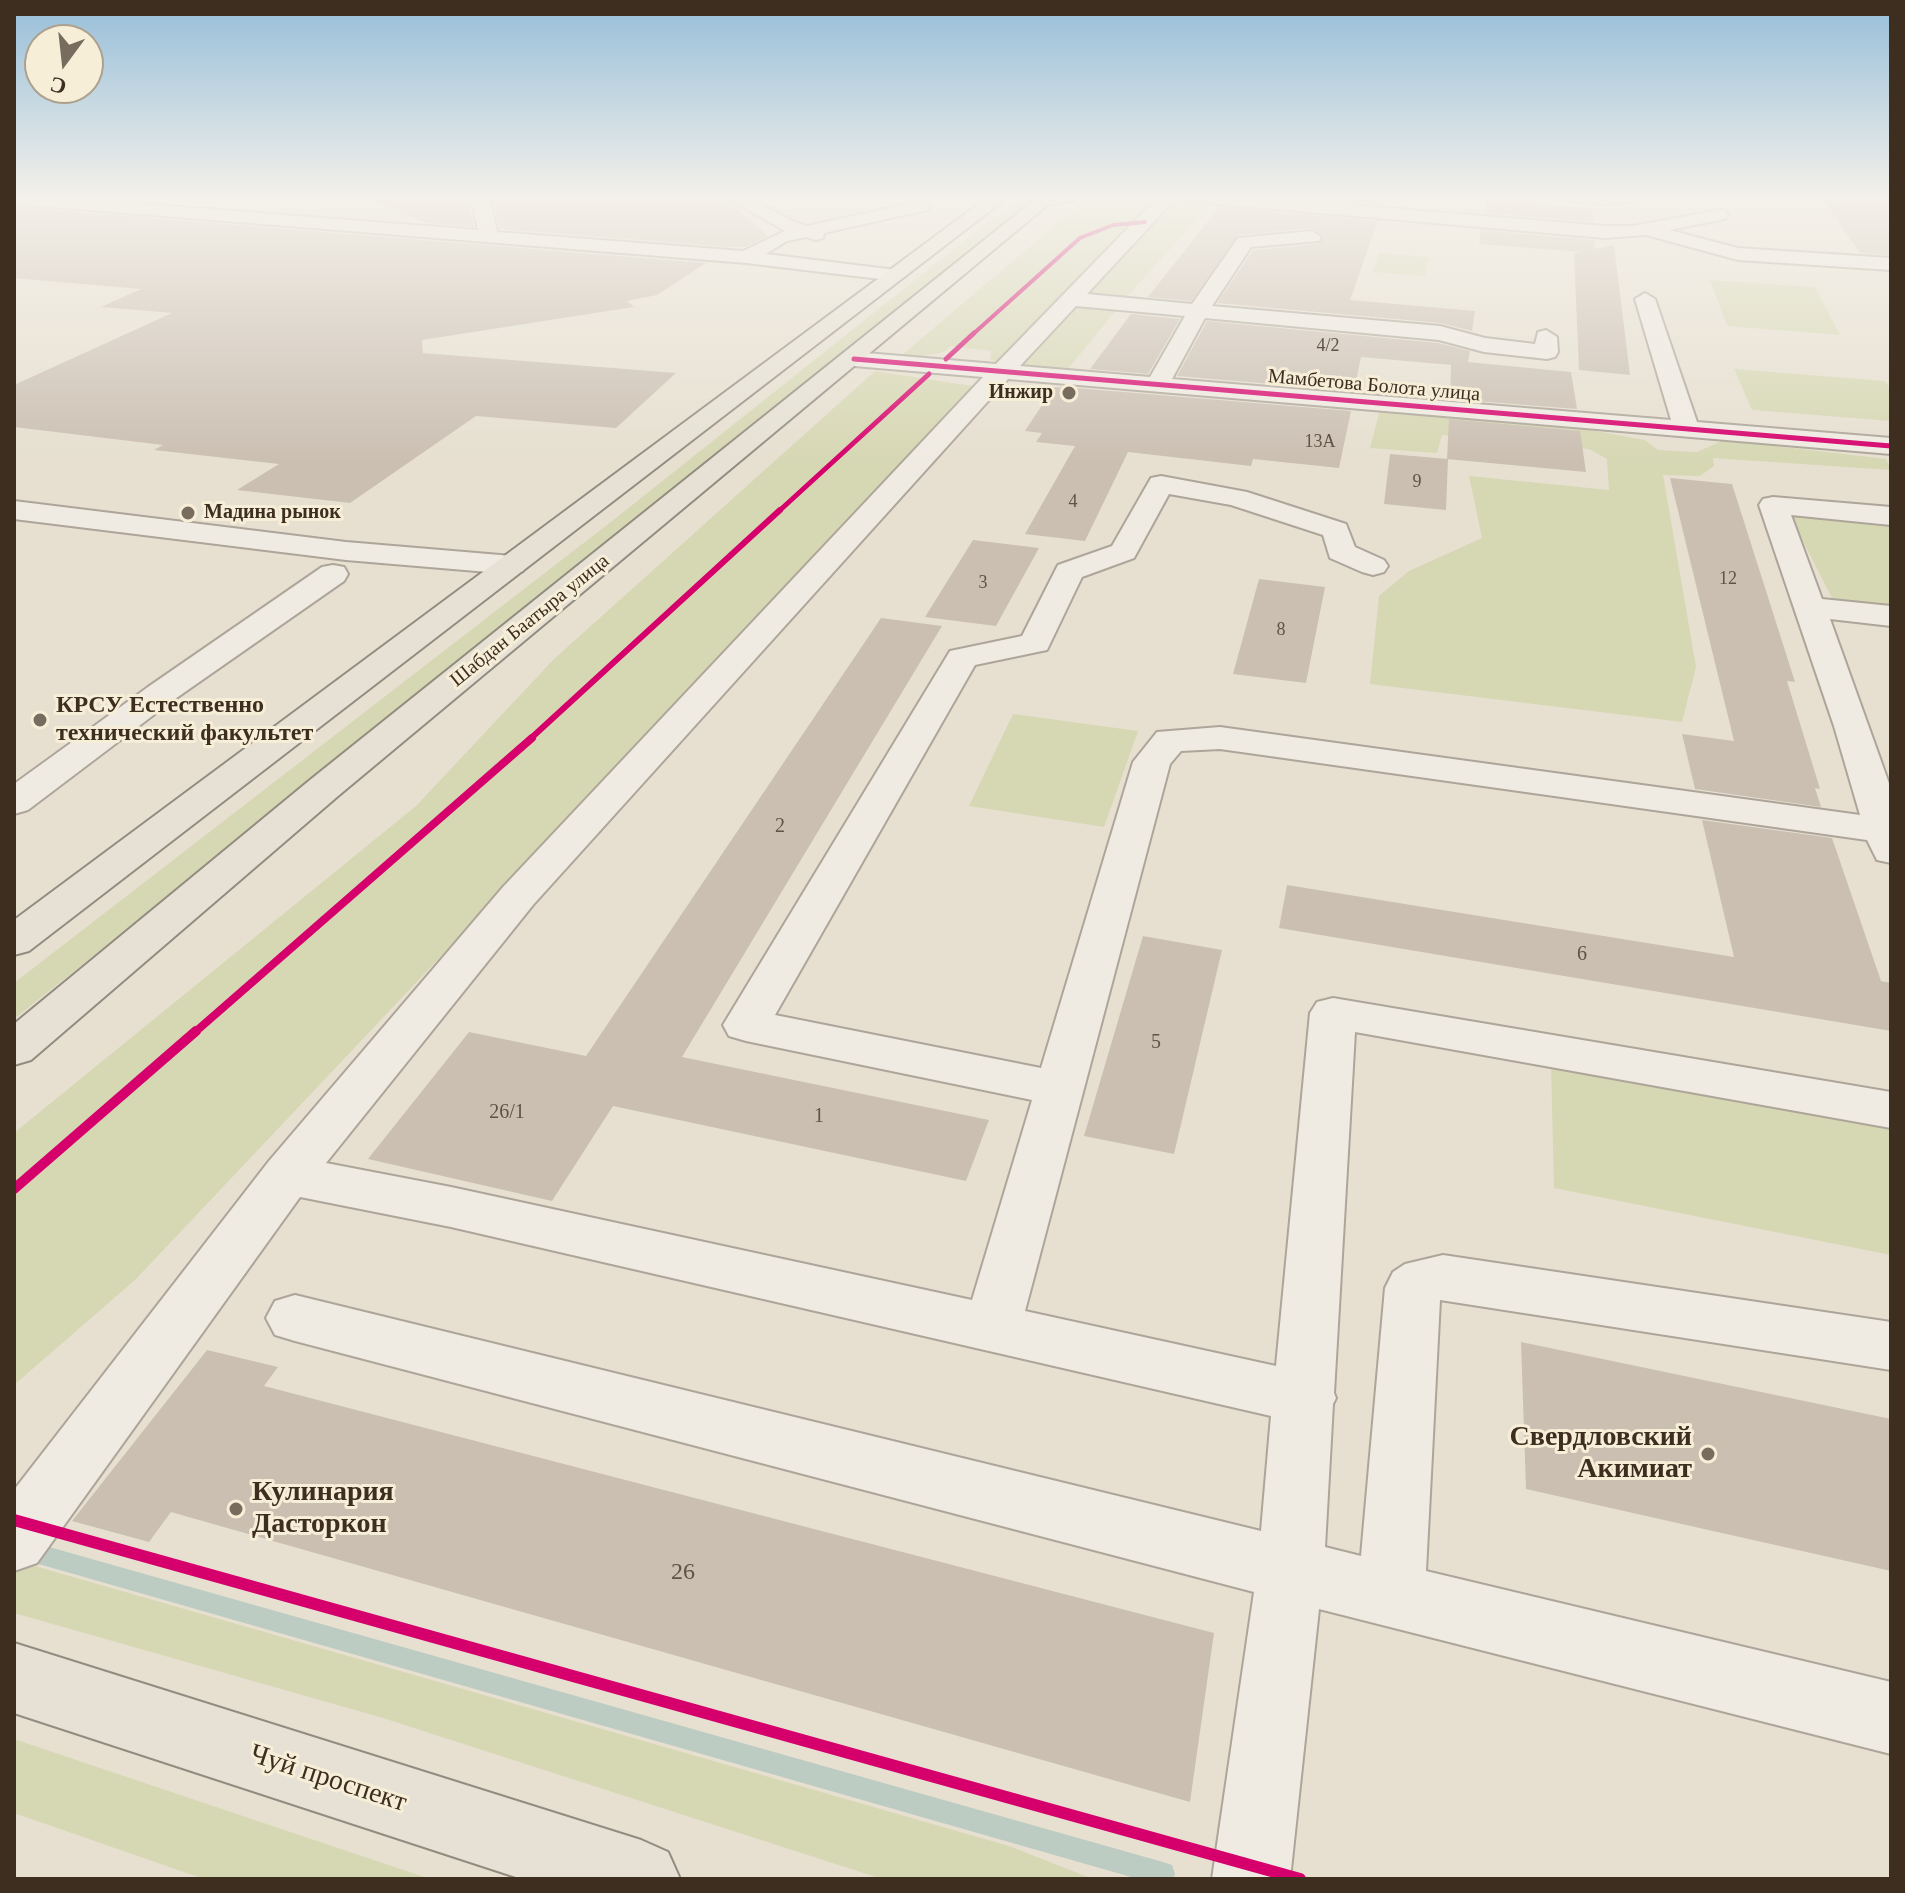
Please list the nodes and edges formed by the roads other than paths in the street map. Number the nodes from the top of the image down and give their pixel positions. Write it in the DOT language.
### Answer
graph roads {
  1 [pos="883,285"];
  2 [pos="945,285"];
  3 [pos="1085,285"];
  4 [pos="1215,285"];
  5 [pos="1072,299"];
  6 [pos="1645,299"];
  7 [pos="1198,311"];
  8 [pos="1546,337"];
  9 [pos="854,359"];
  10 [pos="1001,372"];
  11 [pos="1157,385"];
  12 [pos="1686,428"];
  13 [pos="1891,446"];
  14 [pos="14,510"];
  15 [pos="1891,516"];
  16 [pos="512,565"];
  17 [pos="1373,566"];
  18 [pos="333,574"];
  19 [pos="1809,607"];
  20 [pos="1891,616"];
  21 [pos="14,802"];
  22 [pos="1888,840"];
  23 [pos="14,941"];
  24 [pos="14,1049"];
  25 [pos="1061,1089"];
  26 [pos="1891,1110"];
  27 [pos="287,1175"];
  28 [pos="295,1318"];
  29 [pos="992,1328"];
  30 [pos="1891,1346"];
  31 [pos="1306,1398"];
  32 [pos="14,1541"];
  33 [pos="1290,1570"];
  34 [pos="1391,1594"];
  35 [pos="14,1678"];
  36 [pos="1891,1718"];
  37 [pos="641,1879"];
  38 [pos="1251,1879"];
  1 -- 16 [label="main road"];
  2 -- 9 [label="main road, Шабдан Баатыра улица"];
  3 -- 5 [label="street"];
  4 -- 7 [label="street"];
  5 -- 7 [label="street"];
  5 -- 10 [label="street"];
  6 -- 12 [label="street"];
  7 -- 8 [label="street"];
  7 -- 11 [label="street"];
  9 -- 10 [label="street, Мамбетова Болота улица"];
  9 -- 24 [label="main road, Шабдан Баатыра улица"];
  10 -- 11 [label="street, Мамбетова Болота улица"];
  10 -- 27 [label="street"];
  11 -- 12 [label="street, Мамбетова Болота улица"];
  12 -- 13 [label="street, Мамбетова Болота улица"];
  14 -- 16 [label="street"];
  15 -- 19 [label="street"];
  16 -- 23 [label="main road"];
  17 -- 25 [label="street"];
  18 -- 21 [label="street"];
  19 -- 20 [label="street"];
  19 -- 22 [label="street"];
  22 -- 25 [label="street"];
  25 -- 29 [label="street"];
  26 -- 31 [label="street"];
  27 -- 29 [label="street"];
  27 -- 32 [label="street"];
  28 -- 33 [label="street"];
  29 -- 31 [label="street"];
  30 -- 34 [label="street"];
  31 -- 33 [label="street"];
  33 -- 34 [label="street"];
  33 -- 38 [label="street"];
  34 -- 36 [label="street"];
  35 -- 37 [label="main road, Чуй проспект"];
}
